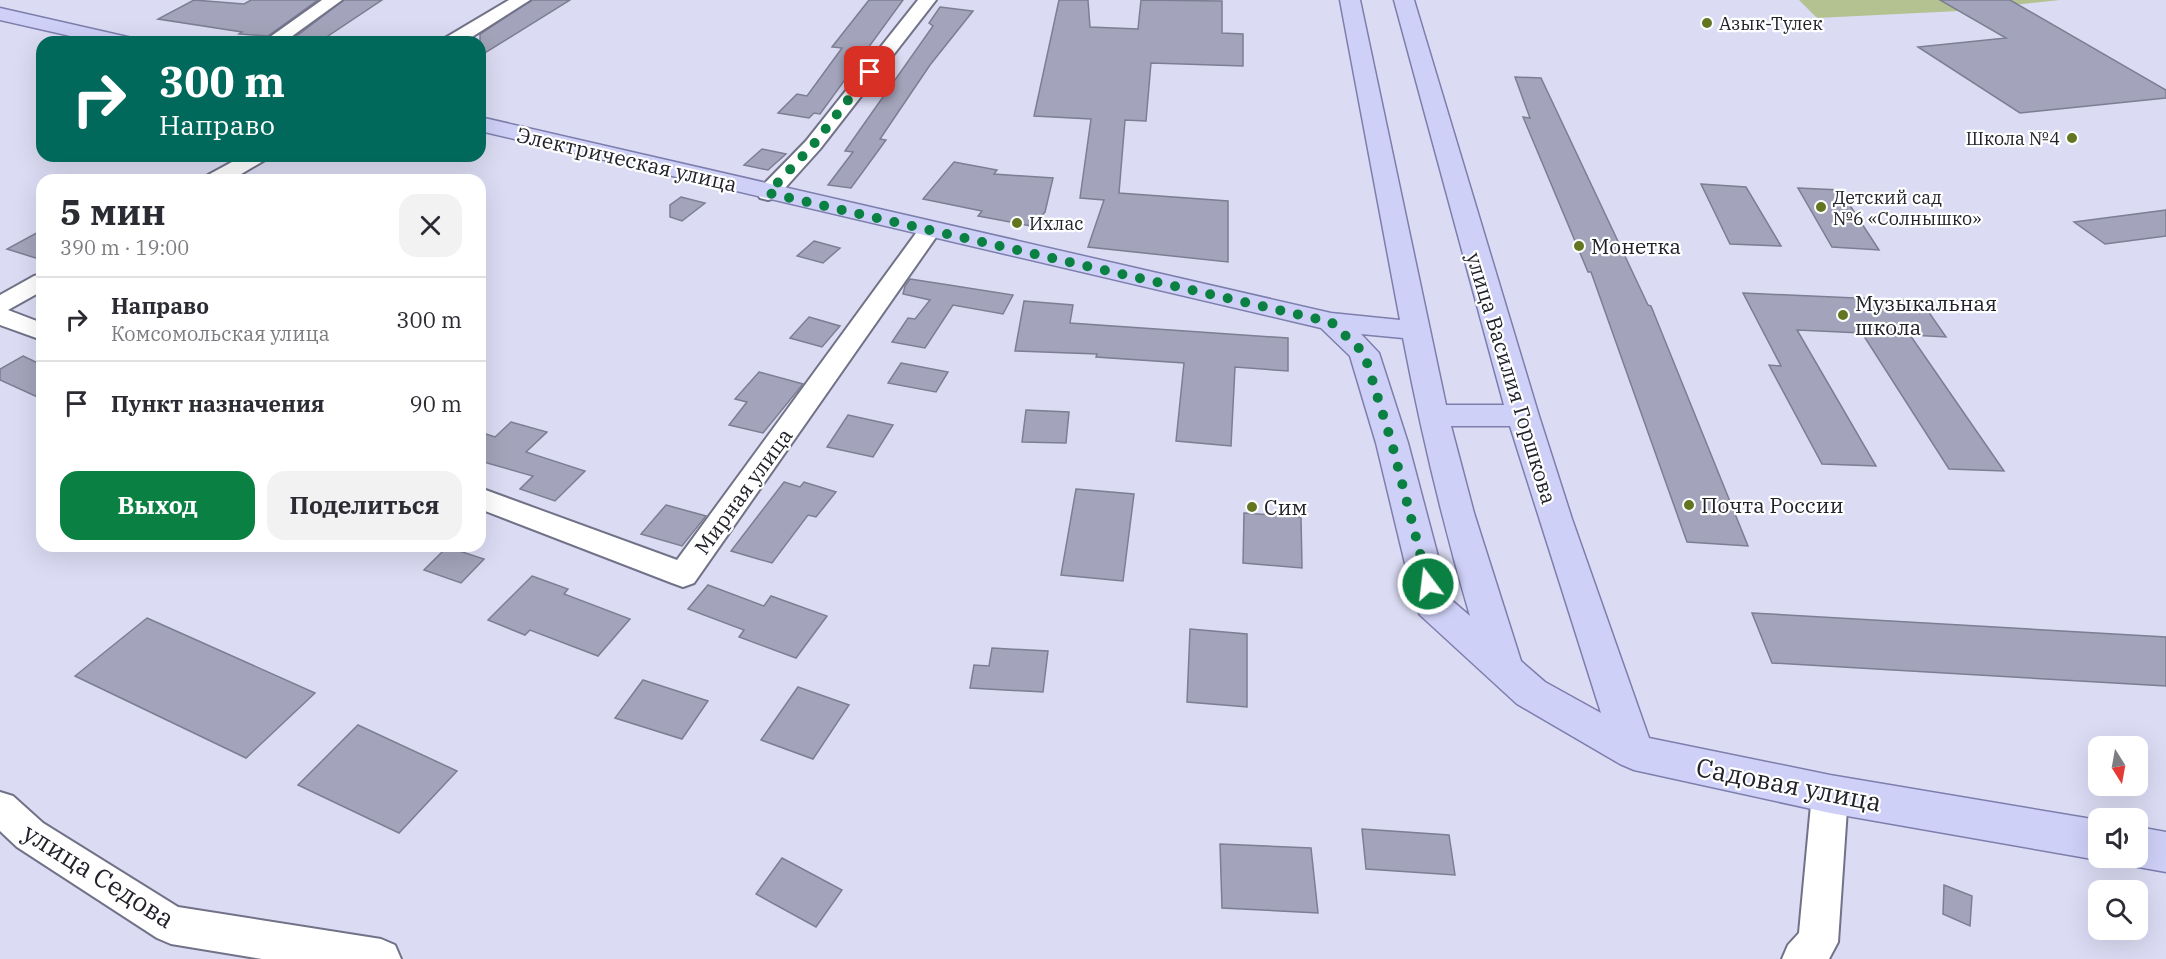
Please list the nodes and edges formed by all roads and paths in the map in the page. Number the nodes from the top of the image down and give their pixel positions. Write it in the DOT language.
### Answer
graph roads {
  1 [pos="333,0"];
  2 [pos="520,0"];
  3 [pos="927,0"];
  4 [pos="1350,0"];
  5 [pos="1404,0"];
  6 [pos="0,14"];
  7 [pos="98,36"];
  8 [pos="281,36"];
  9 [pos="461,36"];
  10 [pos="486,125"];
  11 [pos="248,162"];
  12 [pos="226,174"];
  13 [pos="768,193"];
  14 [pos="930,230"];
  15 [pos="36,284"];
  16 [pos="0,305"];
  17 [pos="0,316"];
  18 [pos="1331,322"];
  19 [pos="36,330"];
  20 [pos="1416,330"];
  21 [pos="1433,415"];
  22 [pos="1523,417"];
  23 [pos="486,500"];
  24 [pos="1504,667"];
  25 [pos="1634,752"];
  26 [pos="1830,795"];
  27 [pos="0,808"];
  28 [pos="2088,838"];
  29 [pos="2148,849"];
  30 [pos="2166,852"];
  31 [pos="381,959"];
  32 [pos="1802,959"];
  1 -- 8 [label="street"];
  2 -- 9 [label="street"];
  3 -- 13 [label="street"];
  4 -- 20 [label="main road"];
  5 -- 22 [label="main road, улица Василия Горшкова"];
  6 -- 7 [label="main road"];
  10 -- 13 [label="main road, Электрическая улица"];
  11 -- 12 [label="street"];
  13 -- 14 [label="main road, Электрическая улица"];
  14 -- 18 [label="main road, Электрическая улица"];
  14 -- 23 [label="street, Мирная улица"];
  15 -- 16 [label="street"];
  17 -- 19 [label="street"];
  18 -- 20 [label="main road, Электрическая улица"];
  18 -- 24 [label="main road"];
  20 -- 21 [label="main road"];
  21 -- 22 [label="main road"];
  21 -- 24 [label="main road"];
  22 -- 25 [label="main road, улица Василия Горшкова"];
  24 -- 25 [label="main road, Садовая улица"];
  25 -- 26 [label="main road, Садовая улица"];
  26 -- 28 [label="main road, Садовая улица"];
  26 -- 32 [label="street"];
  27 -- 31 [label="street, улица Седова"];
  29 -- 30 [label="main road"];
}
